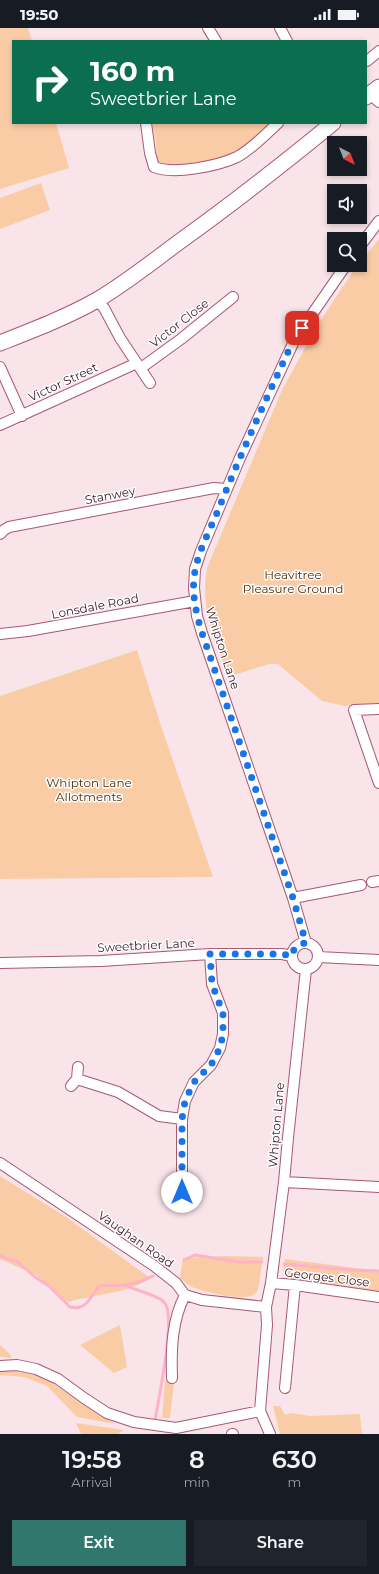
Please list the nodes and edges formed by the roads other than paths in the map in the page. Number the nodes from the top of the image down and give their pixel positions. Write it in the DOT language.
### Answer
graph roads {
  1 [pos="208,28"];
  2 [pos="280,28"];
  3 [pos="215,40"];
  4 [pos="286,40"];
  5 [pos="379,52"];
  6 [pos="367,61"];
  7 [pos="146,124"];
  8 [pos="277,124"];
  9 [pos="332,124"];
  10 [pos="379,221"];
  11 [pos="367,237"];
  12 [pos="341,272"];
  13 [pos="233,297"];
  14 [pos="97,300"];
  15 [pos="0,343"];
  16 [pos="139,365"];
  17 [pos="0,367"];
  18 [pos="150,383"];
  19 [pos="22,416"];
  20 [pos="0,425"];
  21 [pos="227,489"];
  22 [pos="0,534"];
  23 [pos="195,601"];
  24 [pos="0,634"];
  25 [pos="379,710"];
  26 [pos="379,783"];
  27 [pos="361,885"];
  28 [pos="293,898"];
  29 [pos="306,943"];
  30 [pos="210,954"];
  31 [pos="292,956"];
  32 [pos="318,957"];
  33 [pos="379,960"];
  34 [pos="0,963"];
  35 [pos="306,969"];
  36 [pos="78,1067"];
  37 [pos="182,1119"];
  38 [pos="0,1163"];
  39 [pos="284,1182"];
  40 [pos="379,1187"];
  41 [pos="182,1207"];
  42 [pos="271,1284"];
  43 [pos="295,1285"];
  44 [pos="185,1295"];
  45 [pos="379,1297"];
  46 [pos="266,1307"];
  47 [pos="0,1366"];
  48 [pos="172,1378"];
  49 [pos="286,1388"];
  50 [pos="260,1411"];
  51 [pos="168,1431"];
  52 [pos="270,1434"];
  1 -- 3 [label="street"];
  2 -- 4 [label="street"];
  5 -- 6 [label="street"];
  7 -- 8 [label="street"];
  9 -- 14 [label="main road"];
  10 -- 11 [label="street"];
  12 -- 21 [label="street, Whipton Lane"];
  13 -- 16 [label="street, Victor Close"];
  14 -- 15 [label="main road"];
  14 -- 16 [label="street"];
  16 -- 18 [label="street"];
  16 -- 19 [label="street, Victor Street"];
  17 -- 19 [label="street"];
  19 -- 20 [label="street, Victor Street"];
  21 -- 22 [label="street, Stanwey"];
  21 -- 23 [label="street, Whipton Lane"];
  23 -- 24 [label="street, Lonsdale Road"];
  23 -- 28 [label="street, Whipton Lane"];
  25 -- 26 [label="street"];
  27 -- 28 [label="street"];
  28 -- 29 [label="street, Whipton Lane"];
  29 -- 31 [label="street"];
  29 -- 32 [label="street"];
  30 -- 31 [label="street, Sweetbrier Lane"];
  30 -- 34 [label="street, Sweetbrier Lane"];
  30 -- 37 [label="street"];
  31 -- 35 [label="street"];
  32 -- 33 [label="street"];
  32 -- 35 [label="street"];
  35 -- 39 [label="street, Whipton Lane"];
  36 -- 37 [label="street"];
  37 -- 41 [label="street"];
  38 -- 44 [label="street, Vaughan Road"];
  39 -- 40 [label="street"];
  39 -- 42 [label="street, Whipton Lane"];
  42 -- 43 [label="street, Georges Close"];
  42 -- 46 [label="street"];
  43 -- 45 [label="street, Georges Close"];
  43 -- 49 [label="street"];
  44 -- 46 [label="street"];
  44 -- 48 [label="street"];
  46 -- 50 [label="street"];
  47 -- 51 [label="street"];
  50 -- 51 [label="street"];
  50 -- 52 [label="street"];
}
